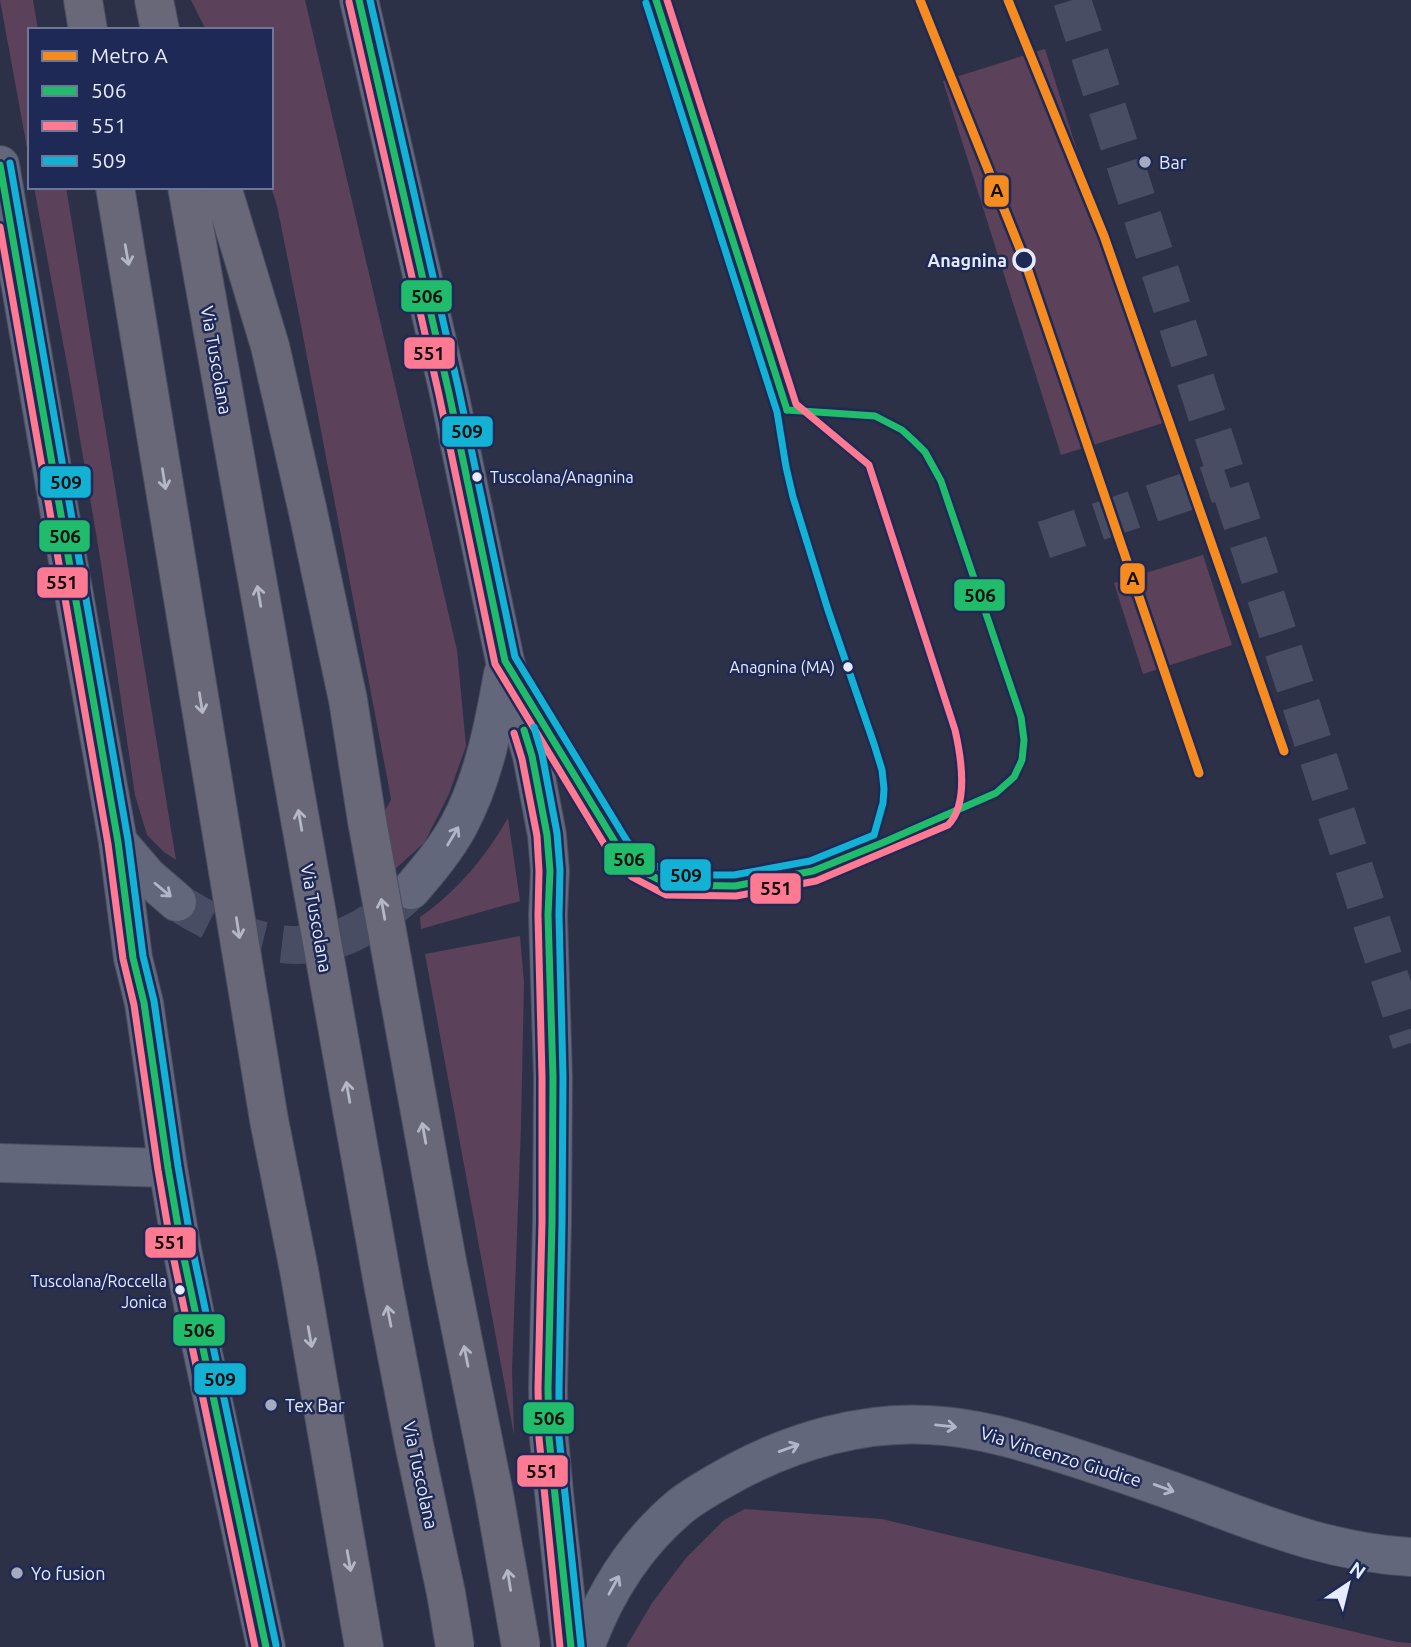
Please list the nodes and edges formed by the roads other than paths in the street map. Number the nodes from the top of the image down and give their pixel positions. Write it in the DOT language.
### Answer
graph roads {
  1 [pos="83,0"];
  2 [pos="154,0"];
  3 [pos="359,0"];
  4 [pos="88,28"];
  5 [pos="160,28"];
  6 [pos="0,165"];
  7 [pos="115,189"];
  8 [pos="187,189"];
  9 [pos="223,189"];
  10 [pos="505,661"];
  11 [pos="118,842"];
  12 [pos="411,890"];
  13 [pos="177,902"];
  14 [pos="0,1163"];
  15 [pos="168,1168"];
  16 [pos="1411,1557"];
  17 [pos="266,1647"];
  18 [pos="364,1647"];
  19 [pos="455,1647"];
  20 [pos="521,1647"];
  21 [pos="571,1647"];
  22 [pos="585,1647"];
  1 -- 4 [label="main road"];
  2 -- 5 [label="main road"];
  3 -- 10 [label="main road"];
  6 -- 11 [label="main road"];
  7 -- 18 [label="main road, one-way, bridge"];
  19 -- 8 [label="main road, Via Tuscolana, one-way, bridge"];
  20 -- 9 [label="main road, one-way, bridge"];
  12 -- 10 [label="main road, one-way"];
  10 -- 21 [label="main road"];
  11 -- 13 [label="main road, one-way"];
  11 -- 15 [label="main road"];
  14 -- 15 [label="main road"];
  15 -- 17 [label="main road"];
  22 -- 16 [label="main road, Via Vincenzo Giudice, one-way"];
}
